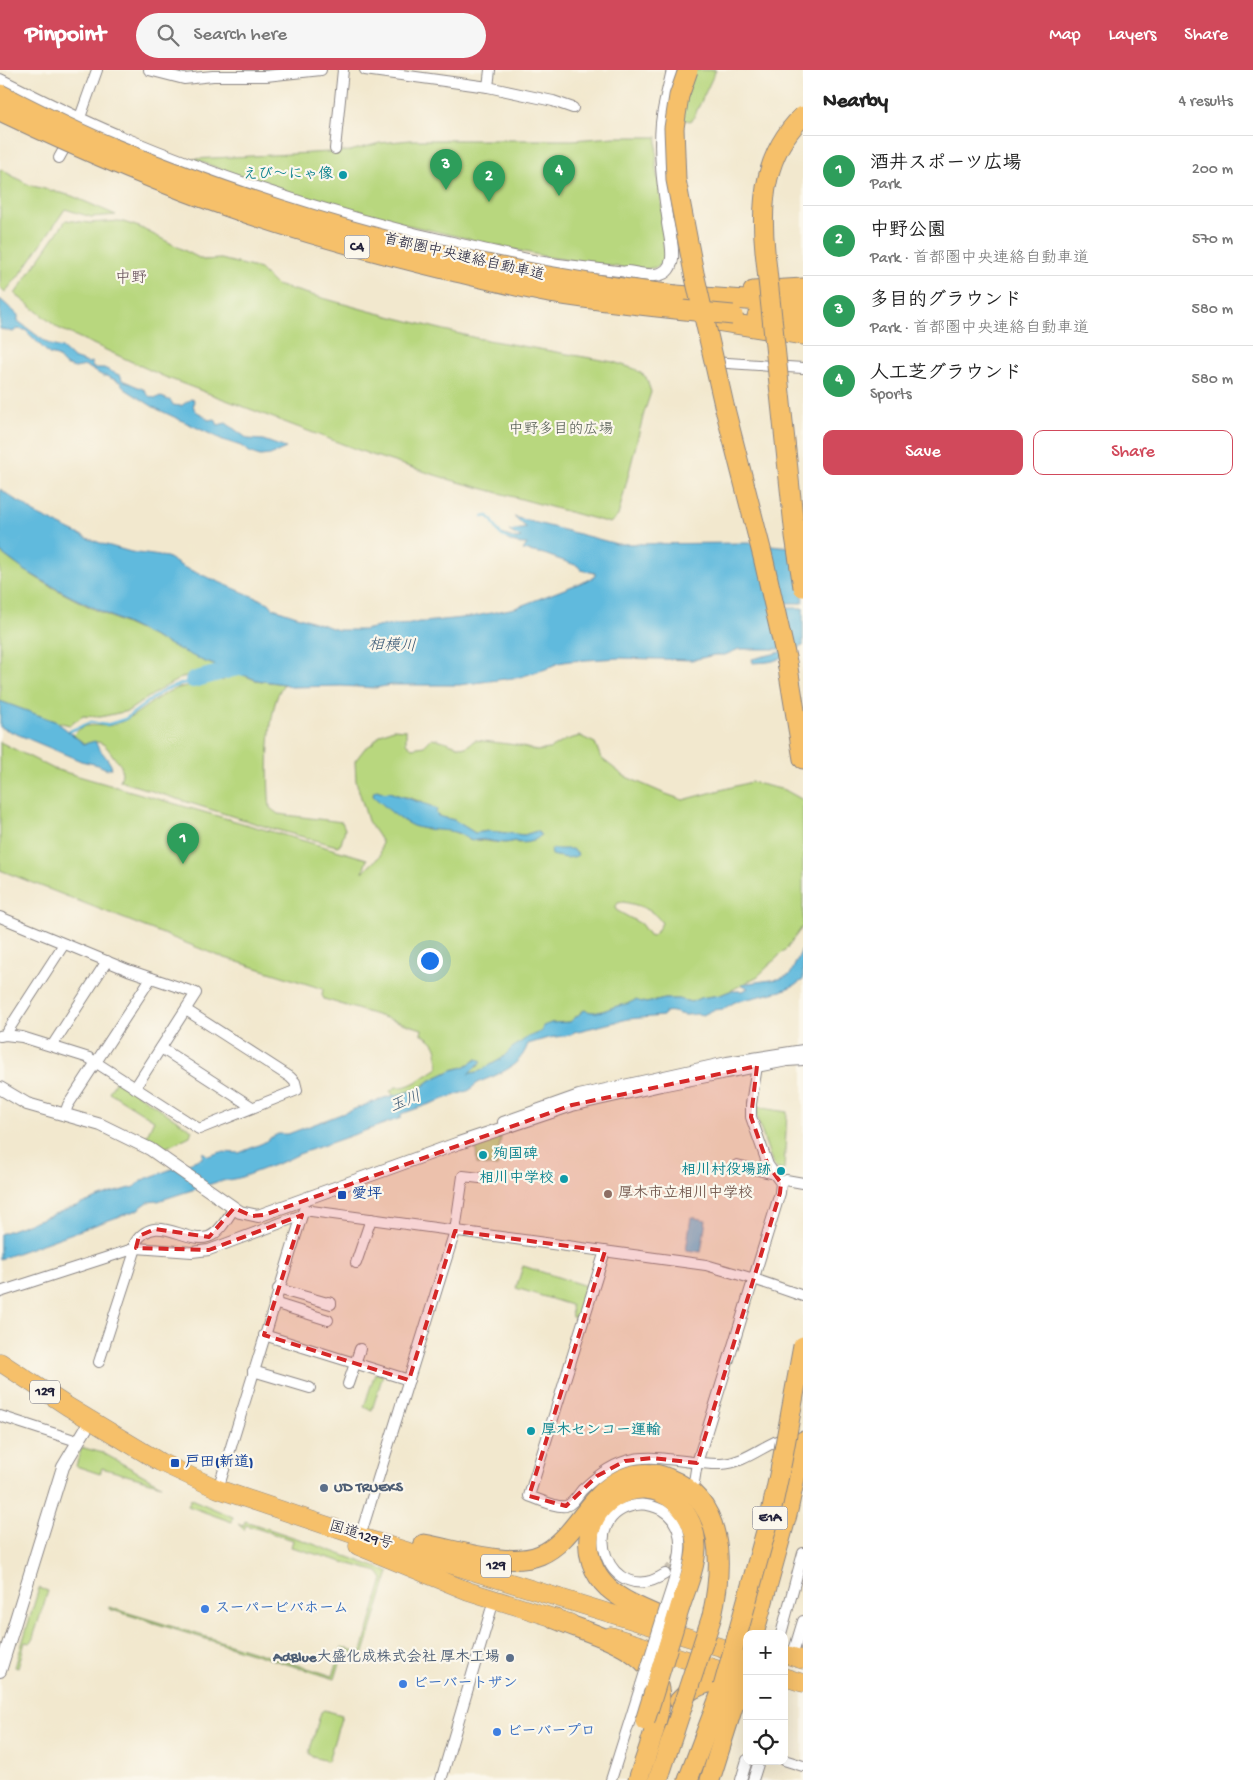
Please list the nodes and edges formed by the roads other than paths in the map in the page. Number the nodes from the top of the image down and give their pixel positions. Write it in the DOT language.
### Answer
graph roads {
  1 [pos="97,70"];
  2 [pos="149,70"];
  3 [pos="321,70"];
  4 [pos="343,70"];
  5 [pos="365,70"];
  6 [pos="490,70"];
  7 [pos="672,70"];
  8 [pos="688,70"];
  9 [pos="185,74"];
  10 [pos="0,78"];
  11 [pos="488,87"];
  12 [pos="0,94"];
  13 [pos="573,108"];
  14 [pos="0,111"];
  15 [pos="80,118"];
  16 [pos="801,118"];
  17 [pos="335,149"];
  18 [pos="59,158"];
  19 [pos="668,223"];
  20 [pos="627,272"];
  21 [pos="803,288"];
  22 [pos="548,292"];
  23 [pos="676,294"];
  24 [pos="803,304"];
  25 [pos="803,319"];
  26 [pos="803,335"];
  27 [pos="704,361"];
  28 [pos="803,368"];
  29 [pos="803,587"];
  30 [pos="803,759"];
  31 [pos="0,917"];
  32 [pos="64,944"];
  33 [pos="107,961"];
  34 [pos="151,978"];
  35 [pos="186,1010"];
  36 [pos="2,1036"];
  37 [pos="52,1046"];
  38 [pos="161,1048"];
  39 [pos="803,1050"];
  40 [pos="803,1059"];
  41 [pos="96,1062"];
  42 [pos="758,1066"];
  43 [pos="0,1088"];
  44 [pos="136,1088"];
  45 [pos="252,1107"];
  46 [pos="65,1113"];
  47 [pos="459,1143"];
  48 [pos="737,1165"];
  49 [pos="775,1174"];
  50 [pos="480,1178"];
  51 [pos="803,1183"];
  52 [pos="781,1184"];
  53 [pos="230,1205"];
  54 [pos="302,1208"];
  55 [pos="371,1219"];
  56 [pos="455,1231"];
  57 [pos="136,1248"];
  58 [pos="605,1251"];
  59 [pos="356,1264"];
  60 [pos="754,1279"];
  61 [pos="278,1289"];
  62 [pos="0,1292"];
  63 [pos="803,1296"];
  64 [pos="328,1302"];
  65 [pos="274,1303"];
  66 [pos="328,1320"];
  67 [pos="264,1335"];
  68 [pos="803,1346"];
  69 [pos="360,1349"];
  70 [pos="0,1362"];
  71 [pos="100,1362"];
  72 [pos="355,1364"];
  73 [pos="253,1370"];
  74 [pos="0,1374"];
  75 [pos="409,1380"];
  76 [pos="348,1384"];
  77 [pos="310,1388"];
  78 [pos="0,1416"];
  79 [pos="84,1430"];
  80 [pos="803,1434"];
  81 [pos="803,1441"];
  82 [pos="697,1463"];
  83 [pos="694,1482"];
  84 [pos="218,1489"];
  85 [pos="244,1498"];
  86 [pos="363,1527"];
  87 [pos="424,1544"];
  88 [pos="358,1546"];
  89 [pos="803,1554"];
  90 [pos="665,1574"];
  91 [pos="494,1600"];
  92 [pos="673,1611"];
  93 [pos="555,1619"];
  94 [pos="803,1621"];
  95 [pos="755,1630"];
  96 [pos="782,1630"];
  97 [pos="743,1642"];
  98 [pos="4,1647"];
  99 [pos="743,1654"];
  100 [pos="791,1659"];
  101 [pos="743,1665"];
  102 [pos="0,1671"];
  103 [pos="743,1672"];
  104 [pos="803,1672"];
  105 [pos="788,1678"];
  106 [pos="803,1683"];
  107 [pos="739,1685"];
  108 [pos="788,1691"];
  109 [pos="803,1696"];
  110 [pos="788,1761"];
  111 [pos="746,1765"];
  112 [pos="758,1765"];
  113 [pos="803,1766"];
  114 [pos="441,1780"];
  115 [pos="611,1780"];
  116 [pos="626,1780"];
  117 [pos="638,1780"];
  118 [pos="648,1780"];
  119 [pos="658,1780"];
  120 [pos="688,1780"];
  121 [pos="694,1780"];
  122 [pos="710,1780"];
  123 [pos="716,1780"];
  124 [pos="741,1780"];
  125 [pos="753,1780"];
  1 -- 15 [label="street"];
  2 -- 9 [label="street"];
  3 -- 9 [label="street"];
  4 -- 17 [label="street"];
  5 -- 11 [label="street"];
  6 -- 11 [label="street"];
  7 -- 19 [label="street"];
  8 -- 30 [label="highway, bridge"];
  10 -- 15 [label="street"];
  11 -- 13 [label="street"];
  12 -- 23 [label="highway, 首都圏中央連絡自動車道 / C4, bridge"];
  14 -- 22 [label="highway, 首都圏中央連絡自動車道 / C4, bridge"];
  15 -- 18 [label="street"];
  15 -- 20 [label="street"];
  16 -- 29 [label="highway, bridge"];
  19 -- 20 [label="street"];
  21 -- 23 [label="highway, bridge"];
  22 -- 25 [label="highway, 首都圏中央連絡自動車道 / C4, bridge"];
  22 -- 26 [label="highway, bridge"];
  23 -- 24 [label="highway, 首都圏中央連絡自動車道 / C4, bridge"];
  27 -- 28 [label="street"];
  31 -- 32 [label="street"];
  32 -- 33 [label="street"];
  32 -- 36 [label="street"];
  33 -- 34 [label="street"];
  33 -- 37 [label="street"];
  34 -- 35 [label="street"];
  34 -- 41 [label="street"];
  35 -- 38 [label="street"];
  35 -- 45 [label="street"];
  36 -- 37 [label="street"];
  37 -- 41 [label="street"];
  38 -- 44 [label="street"];
  38 -- 45 [label="street"];
  39 -- 47 [label="street"];
  40 -- 42 [label="street"];
  41 -- 44 [label="street"];
  41 -- 46 [label="street"];
  42 -- 47 [label="street"];
  42 -- 49 [label="street"];
  43 -- 46 [label="street"];
  44 -- 45 [label="street"];
  46 -- 53 [label="street"];
  47 -- 54 [label="street"];
  48 -- 49 [label="street"];
  49 -- 52 [label="street"];
  50 -- 56 [label="street"];
  51 -- 52 [label="street"];
  52 -- 60 [label="street"];
  53 -- 54 [label="street"];
  53 -- 57 [label="street"];
  54 -- 55 [label="street"];
  54 -- 57 [label="street"];
  54 -- 61 [label="street"];
  55 -- 56 [label="street"];
  55 -- 59 [label="street"];
  56 -- 58 [label="street"];
  56 -- 75 [label="street"];
  57 -- 62 [label="street"];
  57 -- 71 [label="street"];
  58 -- 60 [label="street"];
  58 -- 82 [label="street"];
  60 -- 63 [label="street"];
  60 -- 82 [label="street"];
  61 -- 64 [label="street"];
  61 -- 65 [label="street"];
  65 -- 66 [label="street"];
  65 -- 67 [label="street"];
  67 -- 72 [label="street"];
  67 -- 73 [label="street"];
  68 -- 107 [label="highway, E1A, bridge"];
  69 -- 72 [label="street"];
  70 -- 79 [label="highway, 国道129号 / 129"];
  72 -- 75 [label="street"];
  72 -- 76 [label="street"];
  73 -- 77 [label="street"];
  73 -- 84 [label="street"];
  74 -- 79 [label="highway, 国道129号 / 129"];
  75 -- 86 [label="street"];
  78 -- 79 [label="street"];
  79 -- 84 [label="highway, 国道129号 / 129"];
  79 -- 88 [label="highway, 国道129号 / 129"];
  79 -- 98 [label="street"];
  80 -- 82 [label="street"];
  81 -- 95 [label="highway, E1A"];
  82 -- 83 [label="street"];
  84 -- 85 [label="highway, 国道129号 / 129"];
  85 -- 86 [label="highway, 129"];
  85 -- 99 [label="highway, 国道129号 / 129"];
  86 -- 87 [label="highway, 129"];
  87 -- 92 [label="highway, 129"];
  87 -- 119 [label="highway, bridge"];
  88 -- 91 [label="highway, 129"];
  88 -- 101 [label="highway, 国道129号 / 129"];
  89 -- 96 [label="street"];
  90 -- 92 [label="street"];
  91 -- 93 [label="highway, 129"];
  91 -- 114 [label="street"];
  92 -- 92 [label="highway"];
  92 -- 97 [label="highway, 129"];
  92 -- 115 [label="street, bridge"];
  92 -- 116 [label="highway, bridge"];
  93 -- 107 [label="highway, 129"];
  93 -- 117 [label="highway"];
  94 -- 100 [label="street"];
  98 -- 102 [label="street"];
  100 -- 104 [label="highway"];
  103 -- 107 [label="highway, E1A, bridge"];
  105 -- 106 [label="highway"];
  107 -- 118 [label="highway"];
  107 -- 120 [label="highway"];
  107 -- 121 [label="highway, E1A"];
  107 -- 122 [label="highway, E1A"];
  107 -- 123 [label="highway"];
  108 -- 109 [label="highway"];
  110 -- 113 [label="street"];
  111 -- 124 [label="street"];
  112 -- 125 [label="street"];
}
